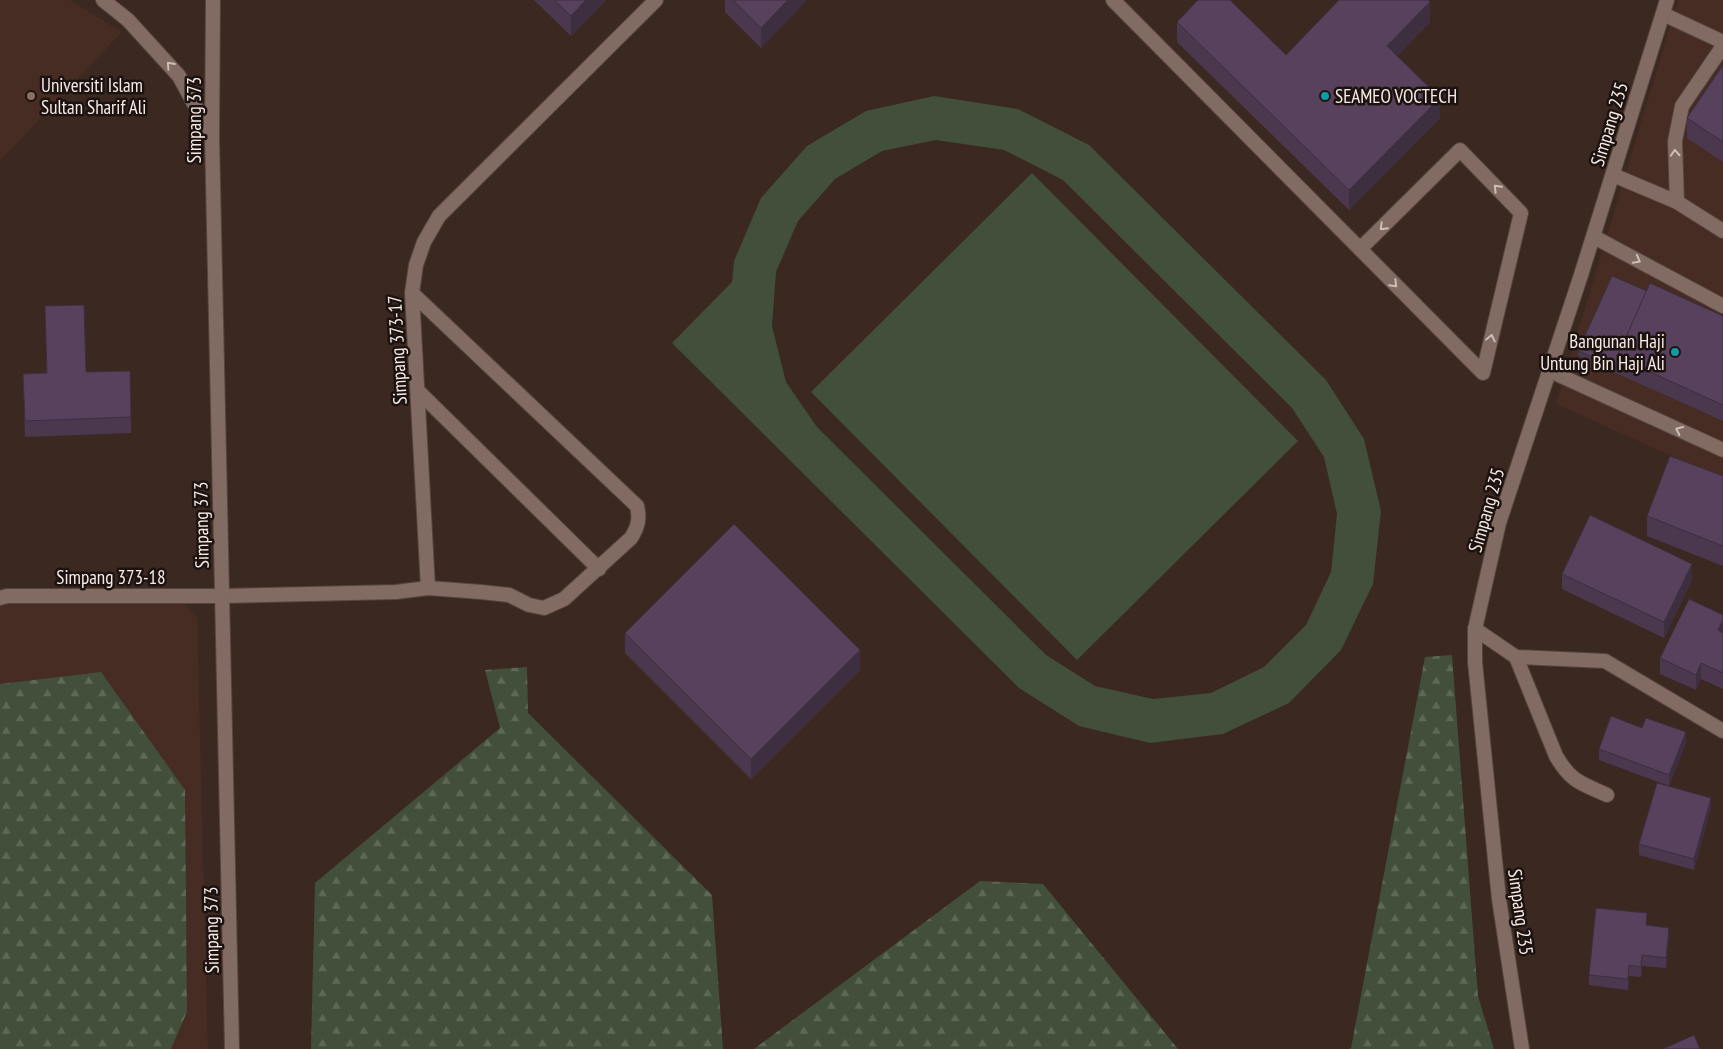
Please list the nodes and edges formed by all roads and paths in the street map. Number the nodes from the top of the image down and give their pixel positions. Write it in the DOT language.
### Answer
graph roads {
  1 [pos="103,0"];
  2 [pos="212,0"];
  3 [pos="656,0"];
  4 [pos="1114,0"];
  5 [pos="1667,0"];
  6 [pos="1663,14"];
  7 [pos="1723,44"];
  8 [pos="212,137"];
  9 [pos="1613,175"];
  10 [pos="1677,202"];
  11 [pos="1723,231"];
  12 [pos="1594,237"];
  13 [pos="1360,249"];
  14 [pos="412,293"];
  15 [pos="1723,306"];
  16 [pos="1550,371"];
  17 [pos="418,391"];
  18 [pos="1723,450"];
  19 [pos="599,569"];
  20 [pos="428,588"];
  21 [pos="222,596"];
  22 [pos="0,598"];
  23 [pos="1475,629"];
  24 [pos="1516,657"];
  25 [pos="1723,731"];
  26 [pos="1607,795"];
  27 [pos="232,1049"];
  28 [pos="1522,1049"];
  8 -- 1 [label="street, one-way"];
  2 -- 8 [label="street, Simpang 373"];
  3 -- 14 [label="street, Simpang 373-17"];
  4 -- 13 [label="street"];
  5 -- 6 [label="street, Simpang 235"];
  6 -- 7 [label="street"];
  6 -- 9 [label="street, Simpang 235"];
  10 -- 7 [label="street, one-way"];
  8 -- 21 [label="street, Simpang 373"];
  9 -- 10 [label="street"];
  9 -- 12 [label="street, Simpang 235"];
  10 -- 11 [label="street"];
  12 -- 15 [label="street, one-way"];
  12 -- 16 [label="street, Simpang 235"];
  13 -- 13 [label="street, one-way"];
  14 -- 17 [label="street, Simpang 373-17"];
  14 -- 19 [label="street"];
  18 -- 16 [label="street, one-way"];
  16 -- 23 [label="street, Simpang 235"];
  17 -- 19 [label="street"];
  17 -- 20 [label="street, Simpang 373-17"];
  19 -- 20 [label="street"];
  20 -- 21 [label="street"];
  21 -- 22 [label="street, Simpang 373-18"];
  21 -- 27 [label="street, Simpang 373"];
  23 -- 24 [label="street"];
  23 -- 28 [label="street, Simpang 235"];
  24 -- 25 [label="street"];
  24 -- 26 [label="street"];
}
